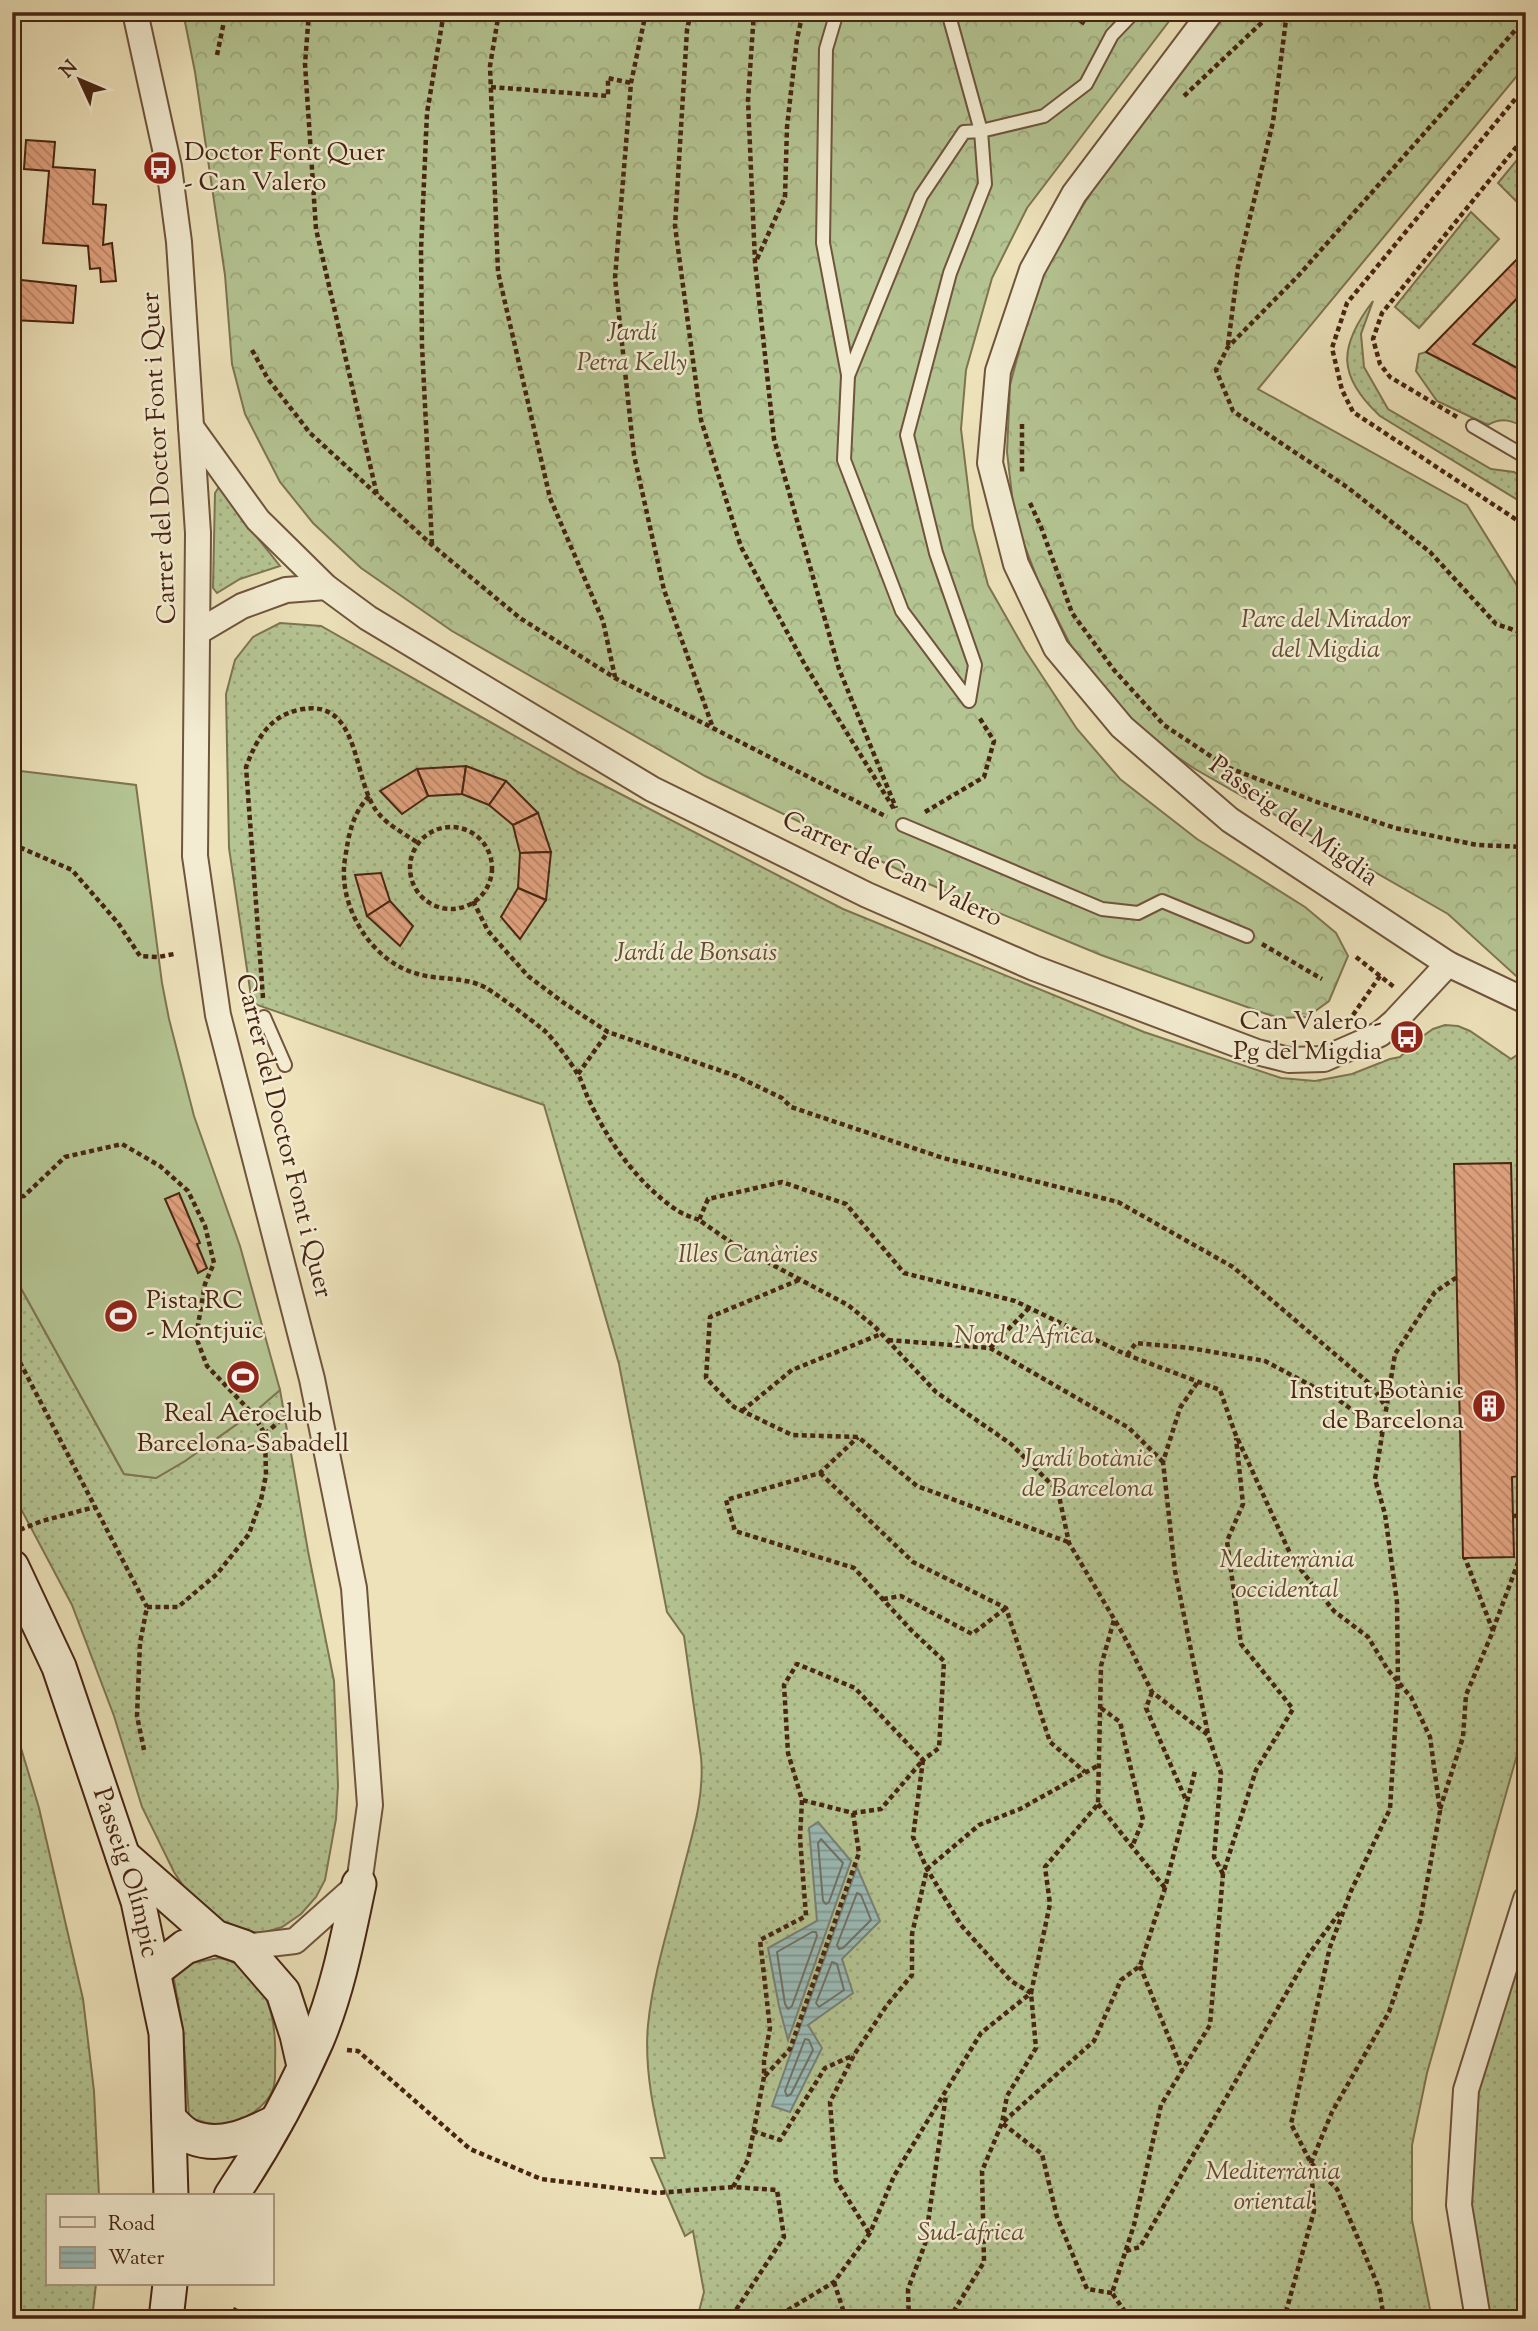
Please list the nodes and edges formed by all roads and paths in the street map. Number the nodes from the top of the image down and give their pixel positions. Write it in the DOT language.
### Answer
graph roads {
  1 [pos="135,12"];
  2 [pos="226,12"];
  3 [pos="309,12"];
  4 [pos="444,12"];
  5 [pos="499,12"];
  6 [pos="646,12"];
  7 [pos="691,12"];
  8 [pos="754,12"];
  9 [pos="803,12"];
  10 [pos="838,12"];
  11 [pos="948,12"];
  12 [pos="1135,12"];
  13 [pos="1211,12"];
  14 [pos="1273,12"];
  15 [pos="1287,12"];
  16 [pos="1526,18"];
  17 [pos="217,55"];
  18 [pos="631,83"];
  19 [pos="1526,86"];
  20 [pos="491,87"];
  21 [pos="1180,100"];
  22 [pos="981,131"];
  23 [pos="1526,135"];
  24 [pos="755,262"];
  25 [pos="1228,347"];
  26 [pos="252,350"];
  27 [pos="848,376"];
  28 [pos="1023,413"];
  29 [pos="1473,426"];
  30 [pos="191,427"];
  31 [pos="1526,457"];
  32 [pos="1023,487"];
  33 [pos="377,496"];
  34 [pos="1027,497"];
  35 [pos="1526,526"];
  36 [pos="432,545"];
  37 [pos="326,587"];
  38 [pos="198,632"];
  39 [pos="1526,634"];
  40 [pos="615,678"];
  41 [pos="969,701"];
  42 [pos="713,729"];
  43 [pos="369,796"];
  44 [pos="903,825"];
  45 [pos="418,843"];
  46 [pos="12,844"];
  47 [pos="1526,847"];
  48 [pos="473,901"];
  49 [pos="1247,936"];
  50 [pos="174,954"];
  51 [pos="1356,957"];
  52 [pos="1448,964"];
  53 [pos="1380,976"];
  54 [pos="1322,979"];
  55 [pos="1401,993"];
  56 [pos="1526,1001"];
  57 [pos="264,1017"];
  58 [pos="1346,1020"];
  59 [pos="608,1032"];
  60 [pos="285,1065"];
  61 [pos="578,1074"];
  62 [pos="12,1198"];
  63 [pos="699,1220"];
  64 [pos="1457,1277"];
  65 [pos="799,1279"];
  66 [pos="1029,1308"];
  67 [pos="881,1334"];
  68 [pos="887,1340"];
  69 [pos="12,1348"];
  70 [pos="989,1348"];
  71 [pos="1127,1355"];
  72 [pos="1197,1383"];
  73 [pos="1386,1408"];
  74 [pos="292,1410"];
  75 [pos="742,1411"];
  76 [pos="1382,1432"];
  77 [pos="1236,1433"];
  78 [pos="265,1434"];
  79 [pos="858,1437"];
  80 [pos="1163,1462"];
  81 [pos="820,1473"];
  82 [pos="95,1507"];
  83 [pos="1526,1515"];
  84 [pos="1514,1516"];
  85 [pos="12,1533"];
  86 [pos="1526,1541"];
  87 [pos="1069,1543"];
  88 [pos="1465,1558"];
  89 [pos="12,1567"];
  90 [pos="882,1600"];
  91 [pos="148,1607"];
  92 [pos="1006,1608"];
  93 [pos="1114,1619"];
  94 [pos="1493,1631"];
  95 [pos="1398,1682"];
  96 [pos="1152,1692"];
  97 [pos="1100,1707"];
  98 [pos="1208,1735"];
  99 [pos="144,1750"];
  100 [pos="923,1760"];
  101 [pos="1099,1765"];
  102 [pos="1195,1771"];
  103 [pos="1085,1772"];
  104 [pos="802,1800"];
  105 [pos="1187,1802"];
  106 [pos="1098,1804"];
  107 [pos="1440,1811"];
  108 [pos="853,1813"];
  109 [pos="1132,1847"];
  110 [pos="123,1856"];
  111 [pos="927,1869"];
  112 [pos="1223,1874"];
  113 [pos="359,1884"];
  114 [pos="1165,1888"];
  115 [pos="1526,1899"];
  116 [pos="1345,1906"];
  117 [pos="229,1942"];
  118 [pos="1140,1966"];
  119 [pos="154,1971"];
  120 [pos="1031,1993"];
  121 [pos="311,2053"];
  122 [pos="854,2055"];
  123 [pos="1182,2070"];
  124 [pos="764,2077"];
  125 [pos="947,2091"];
  126 [pos="169,2119"];
  127 [pos="276,2122"];
  128 [pos="1002,2123"];
  129 [pos="753,2132"];
  130 [pos="1311,2163"];
  131 [pos="733,2187"];
  132 [pos="171,2194"];
  133 [pos="232,2194"];
  134 [pos="870,2234"];
  135 [pos="1126,2251"];
  136 [pos="834,2282"];
  137 [pos="1112,2293"];
  138 [pos="233,2309"];
  139 [pos="1124,2311"];
  140 [pos="252,2319"];
  141 [pos="730,2319"];
  142 [pos="773,2319"];
  143 [pos="846,2319"];
  144 [pos="909,2319"];
  145 [pos="949,2319"];
  146 [pos="1112,2319"];
  147 [pos="1130,2319"];
  148 [pos="1284,2319"];
  149 [pos="1384,2319"];
  150 [pos="1478,2319"];
  1 -- 30 [label="street, Carrer del Doctor Font i Quer"];
  2 -- 17 [label="path"];
  3 -- 33 [label="path"];
  4 -- 36 [label="path"];
  5 -- 20 [label="path"];
  6 -- 18 [label="path"];
  7 -- 44 [label="path"];
  8 -- 24 [label="path"];
  9 -- 24 [label="path"];
  10 -- 27 [label="lane"];
  11 -- 22 [label="lane"];
  12 -- 22 [label="lane"];
  13 -- 52 [label="street, Passeig del Migdia"];
  14 -- 21 [label="path"];
  15 -- 25 [label="path"];
  16 -- 25 [label="path"];
  18 -- 20 [label="path"];
  18 -- 42 [label="path"];
  19 -- 35 [label="path"];
  20 -- 40 [label="path"];
  22 -- 27 [label="lane"];
  22 -- 41 [label="lane"];
  23 -- 29 [label="path"];
  24 -- 44 [label="path"];
  25 -- 39 [label="path"];
  26 -- 33 [label="path"];
  27 -- 41 [label="lane"];
  28 -- 32 [label="path"];
  29 -- 31 [label="lane"];
  30 -- 37 [label="street, Carrer de Can Valero"];
  30 -- 38 [label="street, Carrer del Doctor Font i Quer"];
  33 -- 36 [label="path"];
  34 -- 47 [label="path"];
  36 -- 40 [label="path"];
  37 -- 38 [label="street"];
  37 -- 52 [label="street, Carrer de Can Valero"];
  38 -- 113 [label="street, Carrer del Doctor Font i Quer"];
  40 -- 42 [label="path"];
  41 -- 44 [label="path"];
  42 -- 44 [label="path"];
  43 -- 45 [label="path"];
  43 -- 57 [label="path"];
  43 -- 61 [label="path"];
  44 -- 49 [label="lane"];
  45 -- 48 [label="path"];
  45 -- 48 [label="path"];
  46 -- 50 [label="path"];
  48 -- 59 [label="path"];
  49 -- 54 [label="path"];
  51 -- 53 [label="path"];
  52 -- 56 [label="street, Passeig del Migdia"];
  53 -- 55 [label="path"];
  53 -- 58 [label="path"];
  57 -- 60 [label="lane"];
  59 -- 61 [label="path"];
  59 -- 73 [label="path"];
  61 -- 63 [label="path"];
  62 -- 78 [label="path"];
  63 -- 65 [label="path"];
  63 -- 66 [label="path"];
  64 -- 73 [label="path"];
  65 -- 67 [label="path"];
  65 -- 75 [label="path"];
  66 -- 70 [label="path"];
  66 -- 71 [label="path"];
  67 -- 68 [label="path"];
  67 -- 75 [label="path"];
  68 -- 70 [label="path"];
  68 -- 87 [label="path"];
  69 -- 82 [label="path"];
  70 -- 80 [label="path"];
  71 -- 72 [label="path"];
  71 -- 76 [label="path"];
  72 -- 77 [label="path"];
  72 -- 80 [label="path"];
  73 -- 76 [label="path"];
  74 -- 78 [label="path"];
  75 -- 79 [label="path"];
  76 -- 95 [label="path"];
  77 -- 95 [label="path"];
  77 -- 112 [label="path"];
  78 -- 91 [label="path"];
  79 -- 81 [label="path"];
  79 -- 87 [label="path"];
  80 -- 98 [label="path"];
  81 -- 90 [label="path"];
  81 -- 92 [label="path"];
  82 -- 85 [label="path"];
  82 -- 91 [label="path"];
  83 -- 84 [label="path"];
  86 -- 94 [label="path"];
  87 -- 93 [label="path"];
  88 -- 94 [label="path"];
  89 -- 110 [label="street, Passeig Olímpic"];
  90 -- 92 [label="path"];
  90 -- 100 [label="path"];
  91 -- 99 [label="path"];
  92 -- 103 [label="path"];
  93 -- 96 [label="path"];
  93 -- 97 [label="path"];
  94 -- 107 [label="path"];
  95 -- 107 [label="path"];
  95 -- 116 [label="path"];
  96 -- 98 [label="path"];
  96 -- 105 [label="path"];
  97 -- 101 [label="path"];
  97 -- 109 [label="path"];
  98 -- 112 [label="path"];
  100 -- 104 [label="path"];
  100 -- 108 [label="path"];
  100 -- 111 [label="path"];
  101 -- 103 [label="path"];
  101 -- 106 [label="path"];
  102 -- 105 [label="path"];
  103 -- 111 [label="path"];
  104 -- 108 [label="path"];
  104 -- 124 [label="path"];
  105 -- 114 [label="path"];
  106 -- 109 [label="path"];
  106 -- 120 [label="path"];
  107 -- 130 [label="path"];
  108 -- 124 [label="path"];
  109 -- 114 [label="path"];
  110 -- 117 [label="street"];
  110 -- 119 [label="street, Passeig Olímpic"];
  111 -- 120 [label="path"];
  111 -- 122 [label="path"];
  112 -- 123 [label="path"];
  113 -- 117 [label="street"];
  113 -- 121 [label="street"];
  114 -- 118 [label="path"];
  115 -- 150 [label="street"];
  116 -- 130 [label="path"];
  116 -- 135 [label="path"];
  117 -- 119 [label="street"];
  117 -- 121 [label="street"];
  118 -- 123 [label="path"];
  118 -- 128 [label="path"];
  119 -- 126 [label="street, Passeig Olímpic"];
  120 -- 125 [label="path"];
  120 -- 128 [label="path"];
  121 -- 127 [label="street"];
  121 -- 131 [label="path"];
  122 -- 129 [label="path"];
  122 -- 134 [label="path"];
  123 -- 135 [label="path"];
  124 -- 129 [label="path"];
  125 -- 134 [label="path"];
  125 -- 144 [label="path"];
  126 -- 127 [label="street"];
  126 -- 132 [label="street, Passeig Olímpic"];
  127 -- 133 [label="street"];
  128 -- 137 [label="path"];
  128 -- 145 [label="path"];
  129 -- 131 [label="path"];
  130 -- 148 [label="path"];
  130 -- 149 [label="path"];
  131 -- 141 [label="path"];
  134 -- 136 [label="path"];
  135 -- 137 [label="path"];
  136 -- 142 [label="path"];
  136 -- 143 [label="path"];
  137 -- 139 [label="path"];
  138 -- 140 [label="path"];
  139 -- 146 [label="path"];
  139 -- 147 [label="path"];
}
